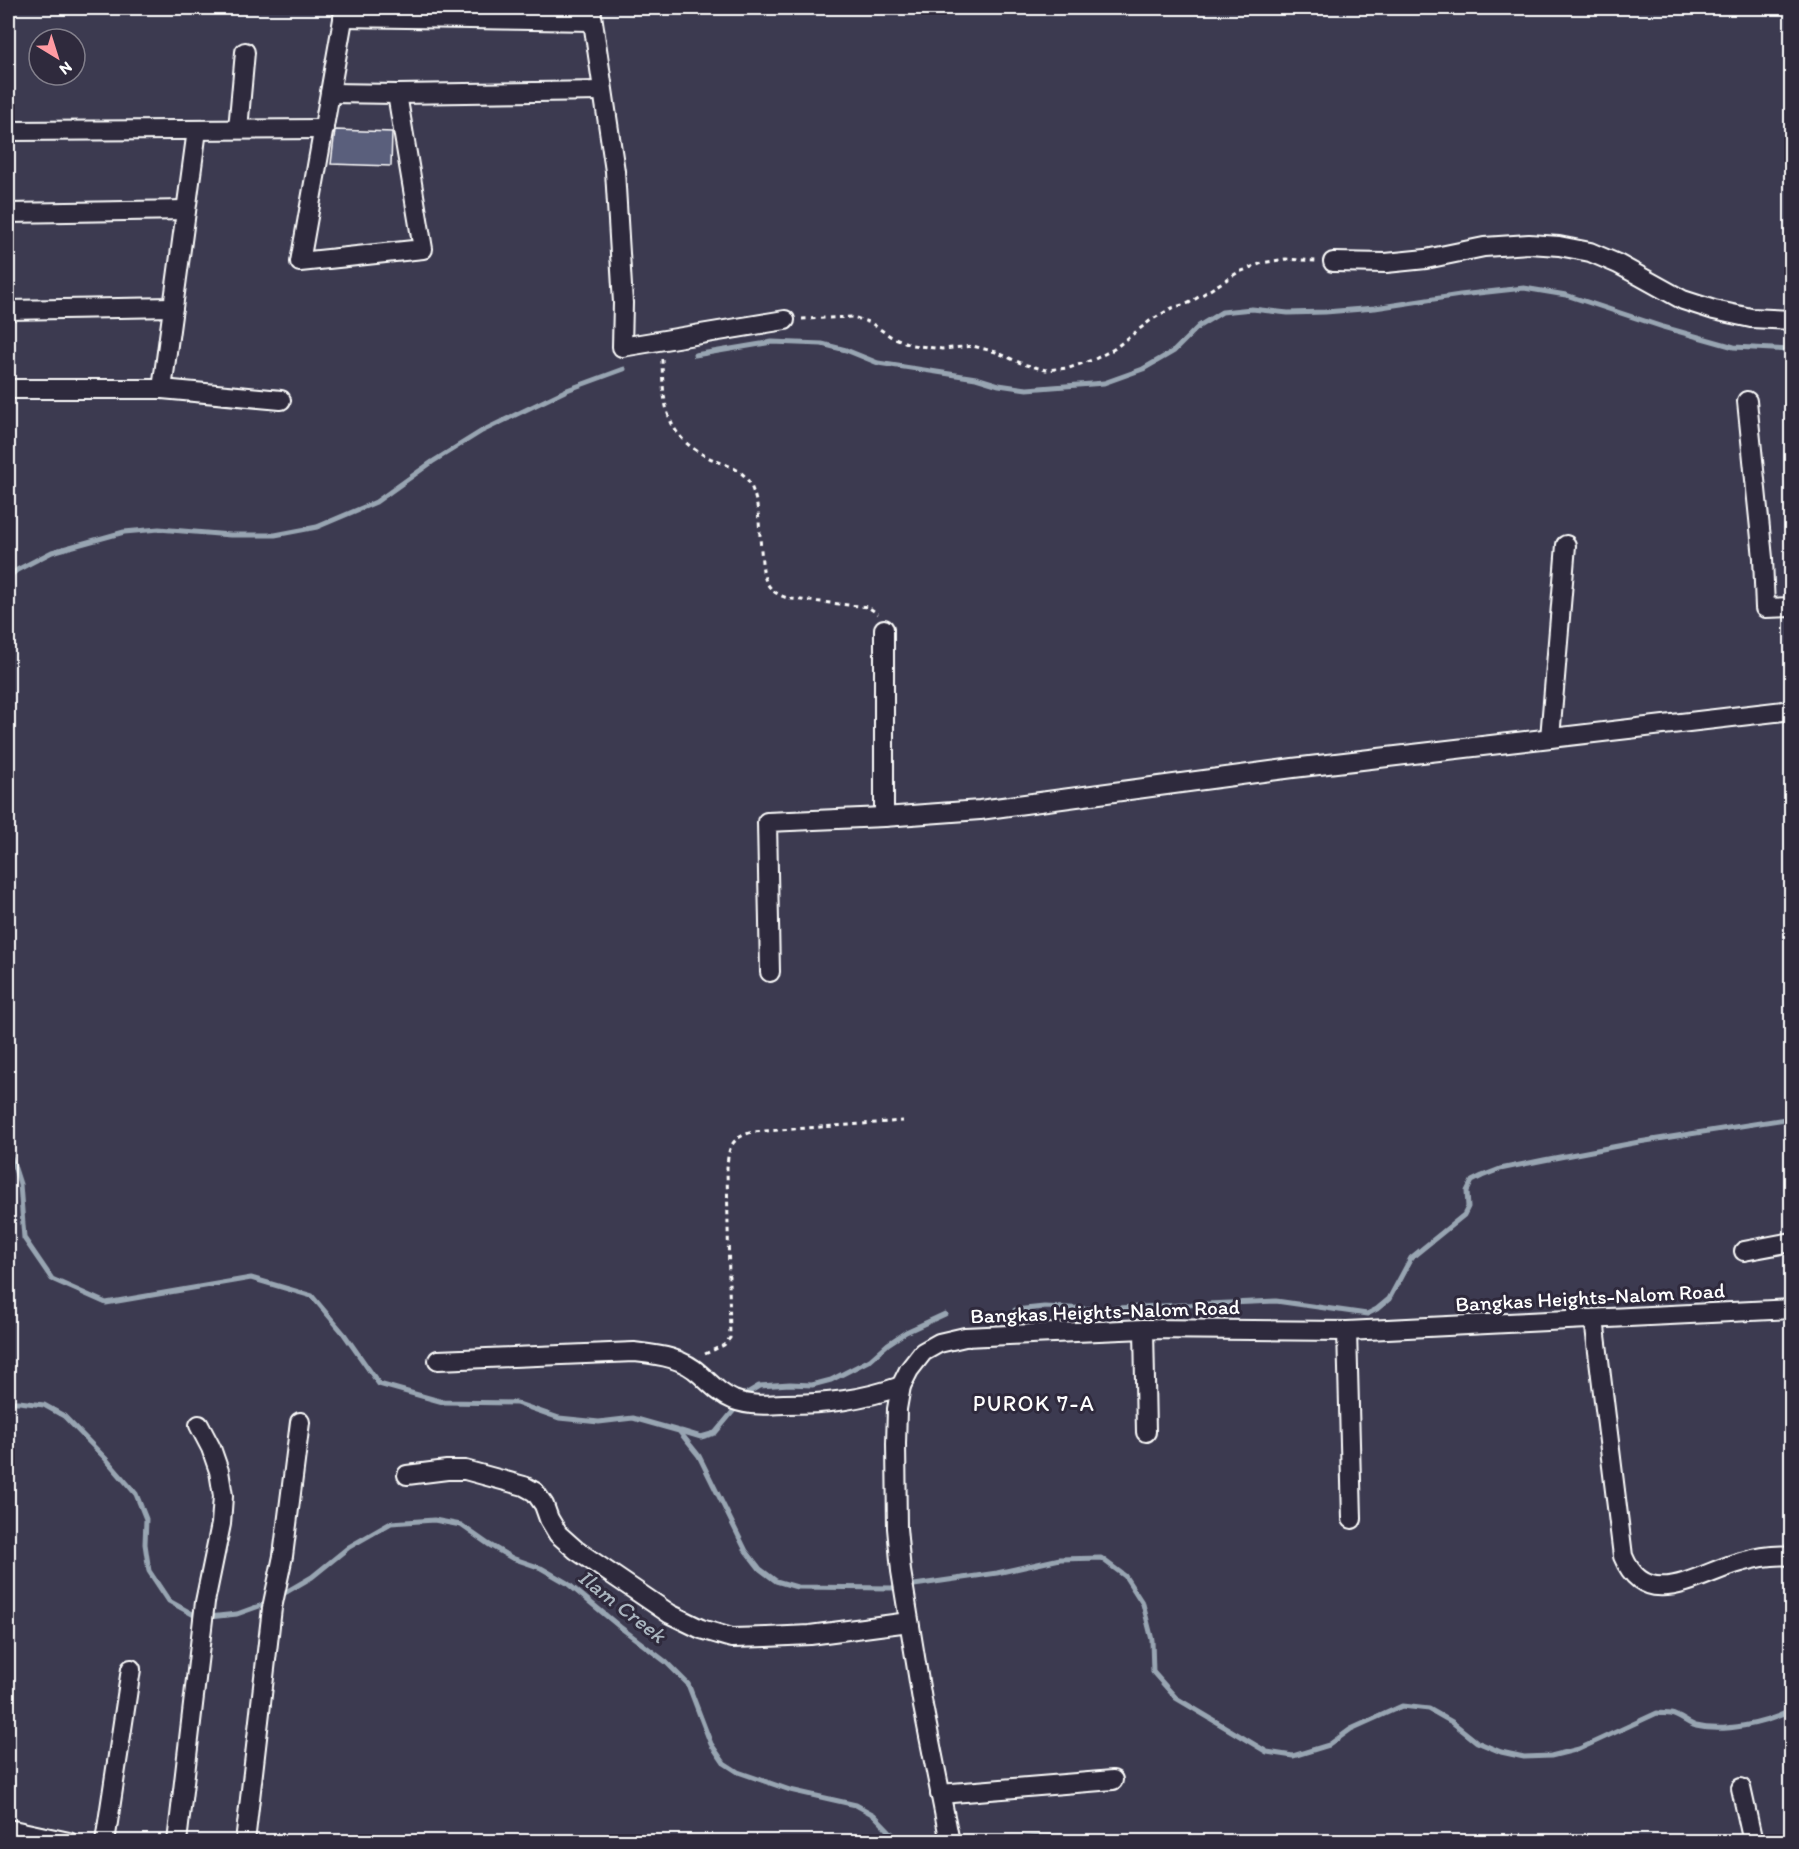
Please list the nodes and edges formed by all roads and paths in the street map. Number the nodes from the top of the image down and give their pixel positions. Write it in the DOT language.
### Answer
graph roads {
  1 [pos="344,12"];
  2 [pos="591,14"];
  3 [pos="244,52"];
  4 [pos="602,91"];
  5 [pos="330,93"];
  6 [pos="397,94"];
  7 [pos="238,129"];
  8 [pos="324,129"];
  9 [pos="197,130"];
  10 [pos="8,131"];
  11 [pos="186,210"];
  12 [pos="8,213"];
  13 [pos="1333,262"];
  14 [pos="173,307"];
  15 [pos="8,310"];
  16 [pos="785,320"];
  17 [pos="1791,320"];
  18 [pos="662,340"];
  19 [pos="162,389"];
  20 [pos="8,390"];
  21 [pos="281,400"];
  22 [pos="1747,401"];
  23 [pos="1566,545"];
  24 [pos="1791,607"];
  25 [pos="884,629"];
  26 [pos="1791,710"];
  27 [pos="1550,738"];
  28 [pos="884,817"];
  29 [pos="770,972"];
  30 [pos="903,1121"];
  31 [pos="1791,1242"];
  32 [pos="1744,1251"];
  33 [pos="1791,1309"];
  34 [pos="1594,1319"];
  35 [pos="1144,1329"];
  36 [pos="1347,1331"];
  37 [pos="438,1360"];
  38 [pos="685,1363"];
  39 [pos="901,1386"];
  40 [pos="300,1422"];
  41 [pos="200,1425"];
  42 [pos="1146,1432"];
  43 [pos="407,1475"];
  44 [pos="1352,1519"];
  45 [pos="1791,1556"];
  46 [pos="909,1622"];
  47 [pos="131,1669"];
  48 [pos="1113,1780"];
  49 [pos="1741,1788"];
  50 [pos="940,1794"];
  51 [pos="8,1829"];
  52 [pos="69,1842"];
  53 [pos="105,1842"];
  54 [pos="177,1842"];
  55 [pos="245,1842"];
  56 [pos="950,1842"];
  57 [pos="1753,1842"];
  1 -- 2 [label="street"];
  1 -- 5 [label="street"];
  2 -- 4 [label="street"];
  3 -- 7 [label="street"];
  4 -- 6 [label="street"];
  4 -- 18 [label="street"];
  5 -- 6 [label="street"];
  5 -- 8 [label="street"];
  6 -- 8 [label="street"];
  7 -- 8 [label="street"];
  7 -- 9 [label="street"];
  9 -- 10 [label="street"];
  9 -- 11 [label="street"];
  11 -- 12 [label="street"];
  11 -- 14 [label="street"];
  13 -- 16 [label="path"];
  13 -- 17 [label="street"];
  14 -- 15 [label="street"];
  14 -- 19 [label="street"];
  16 -- 18 [label="street"];
  18 -- 25 [label="path"];
  19 -- 20 [label="street"];
  19 -- 21 [label="street"];
  22 -- 24 [label="street"];
  23 -- 27 [label="street"];
  25 -- 28 [label="street"];
  26 -- 27 [label="street"];
  27 -- 28 [label="street"];
  28 -- 29 [label="street"];
  30 -- 38 [label="path"];
  31 -- 32 [label="street"];
  33 -- 34 [label="street, Bangkas Heights-Nalom Road"];
  34 -- 36 [label="street, Bangkas Heights-Nalom Road"];
  34 -- 45 [label="street"];
  35 -- 36 [label="street, Bangkas Heights-Nalom Road"];
  35 -- 39 [label="street, Bangkas Heights-Nalom Road"];
  35 -- 42 [label="street"];
  36 -- 44 [label="street"];
  37 -- 38 [label="street"];
  38 -- 39 [label="street"];
  39 -- 46 [label="street, Bangkas Heights-Nalom Road"];
  40 -- 55 [label="street"];
  41 -- 54 [label="street"];
  43 -- 46 [label="street"];
  46 -- 50 [label="street, Bangkas Heights-Nalom Road"];
  47 -- 53 [label="street"];
  48 -- 50 [label="street"];
  49 -- 57 [label="street"];
  50 -- 56 [label="street, Bangkas Heights-Nalom Road"];
  51 -- 52 [label="street"];
}
